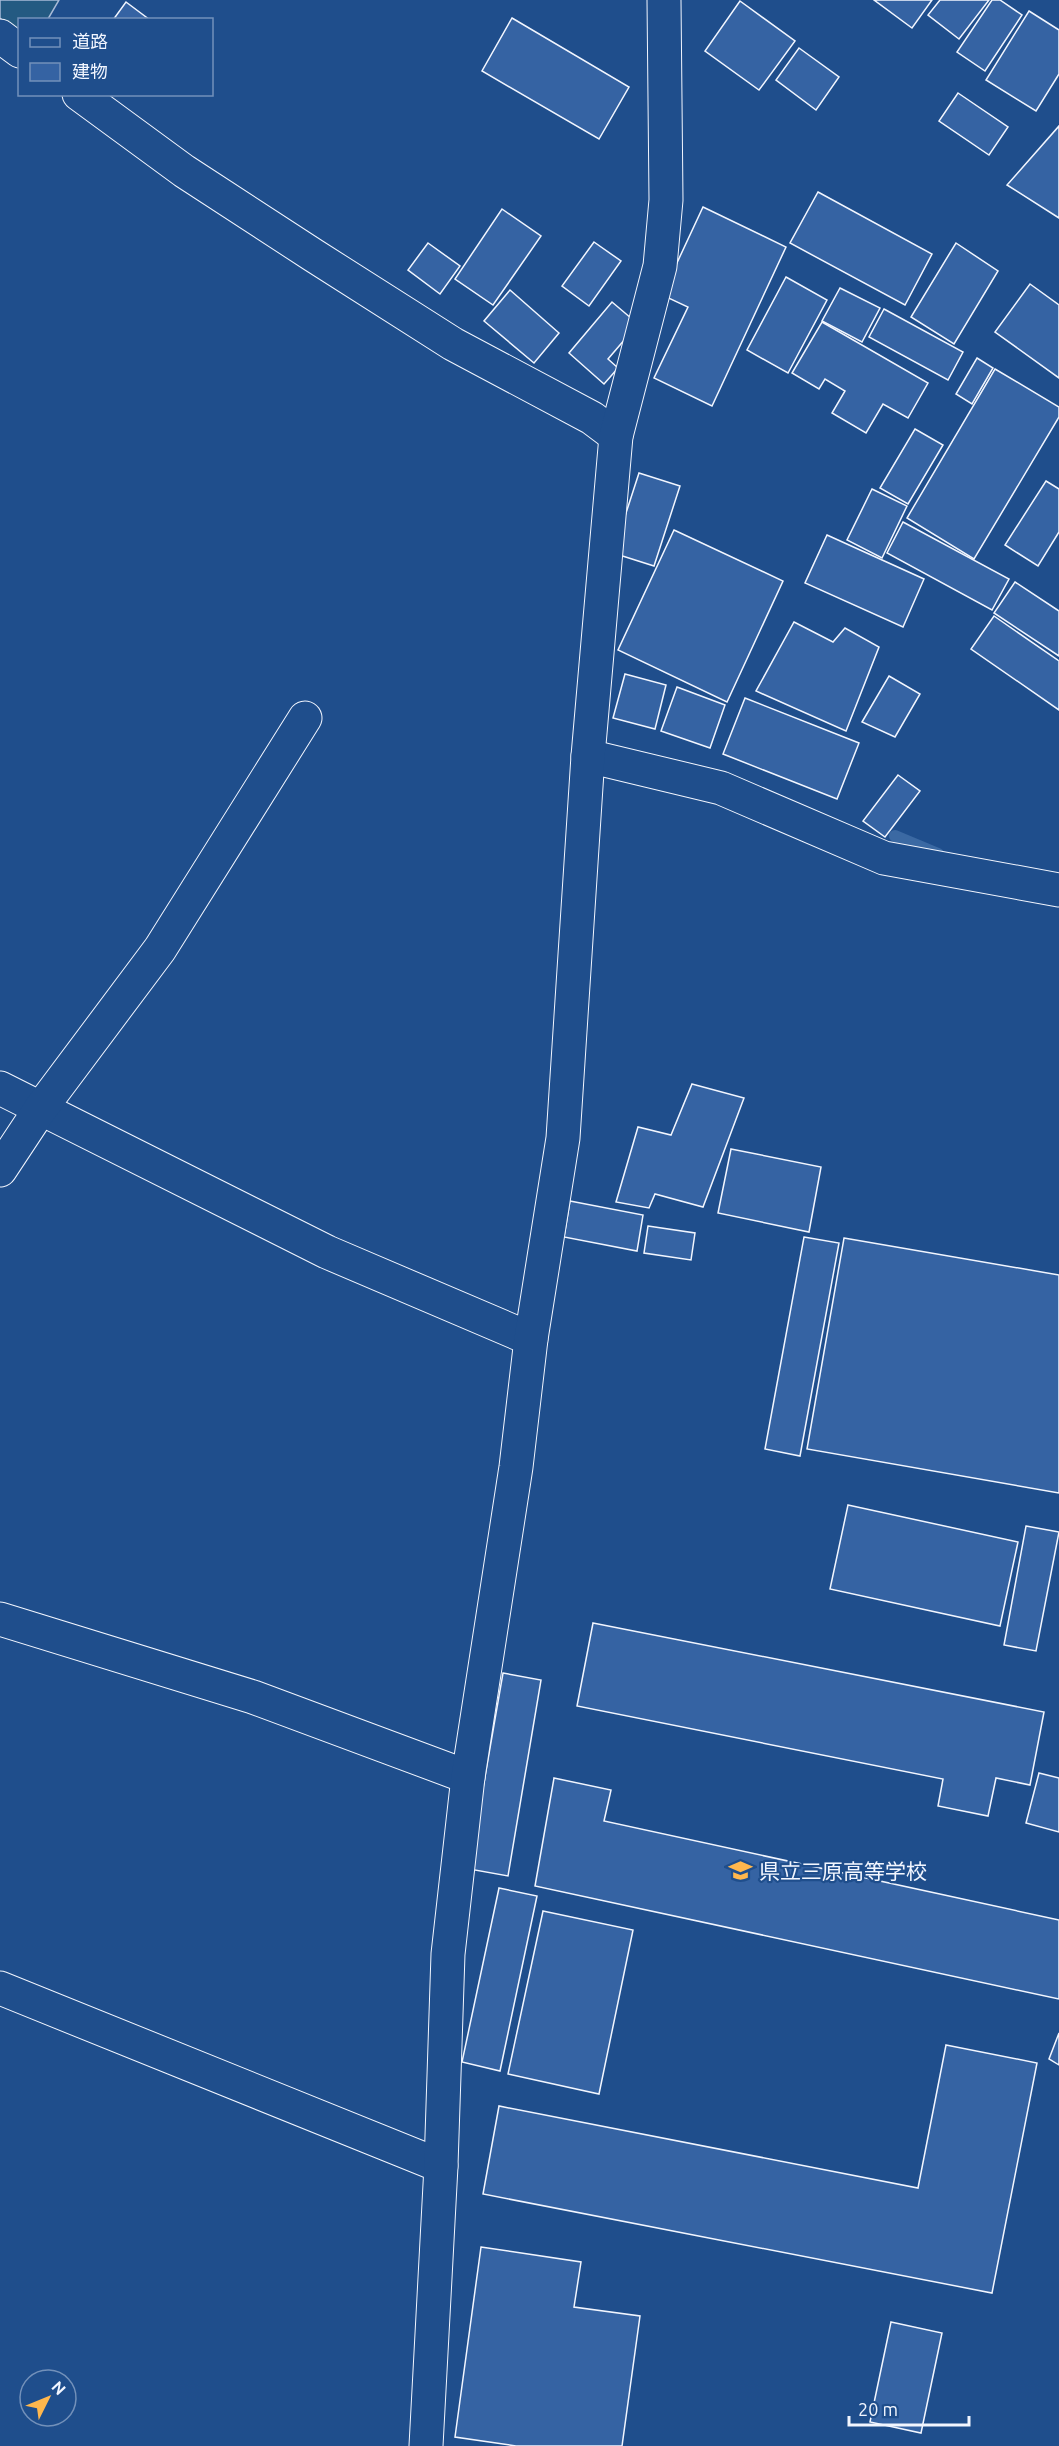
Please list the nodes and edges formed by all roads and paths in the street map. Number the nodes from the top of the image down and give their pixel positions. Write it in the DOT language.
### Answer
graph roads {
  1 [pos="664,0"];
  2 [pos="0,36"];
  3 [pos="18,50"];
  4 [pos="82,96"];
  5 [pos="616,436"];
  6 [pos="305,718"];
  7 [pos="588,756"];
  8 [pos="1059,890"];
  9 [pos="0,1088"];
  10 [pos="42,1108"];
  11 [pos="0,1170"];
  12 [pos="531,1339"];
  13 [pos="0,1619"];
  14 [pos="468,1777"];
  15 [pos="0,1988"];
  16 [pos="441,2166"];
  17 [pos="426,2446"];
  1 -- 5 [label="street"];
  2 -- 3 [label="street"];
  4 -- 5 [label="street"];
  5 -- 7 [label="street"];
  6 -- 10 [label="street"];
  7 -- 8 [label="street"];
  7 -- 12 [label="street"];
  9 -- 10 [label="street"];
  10 -- 11 [label="street"];
  10 -- 12 [label="street"];
  12 -- 14 [label="street"];
  13 -- 14 [label="street"];
  14 -- 16 [label="street"];
  15 -- 16 [label="street"];
  16 -- 17 [label="street"];
}
